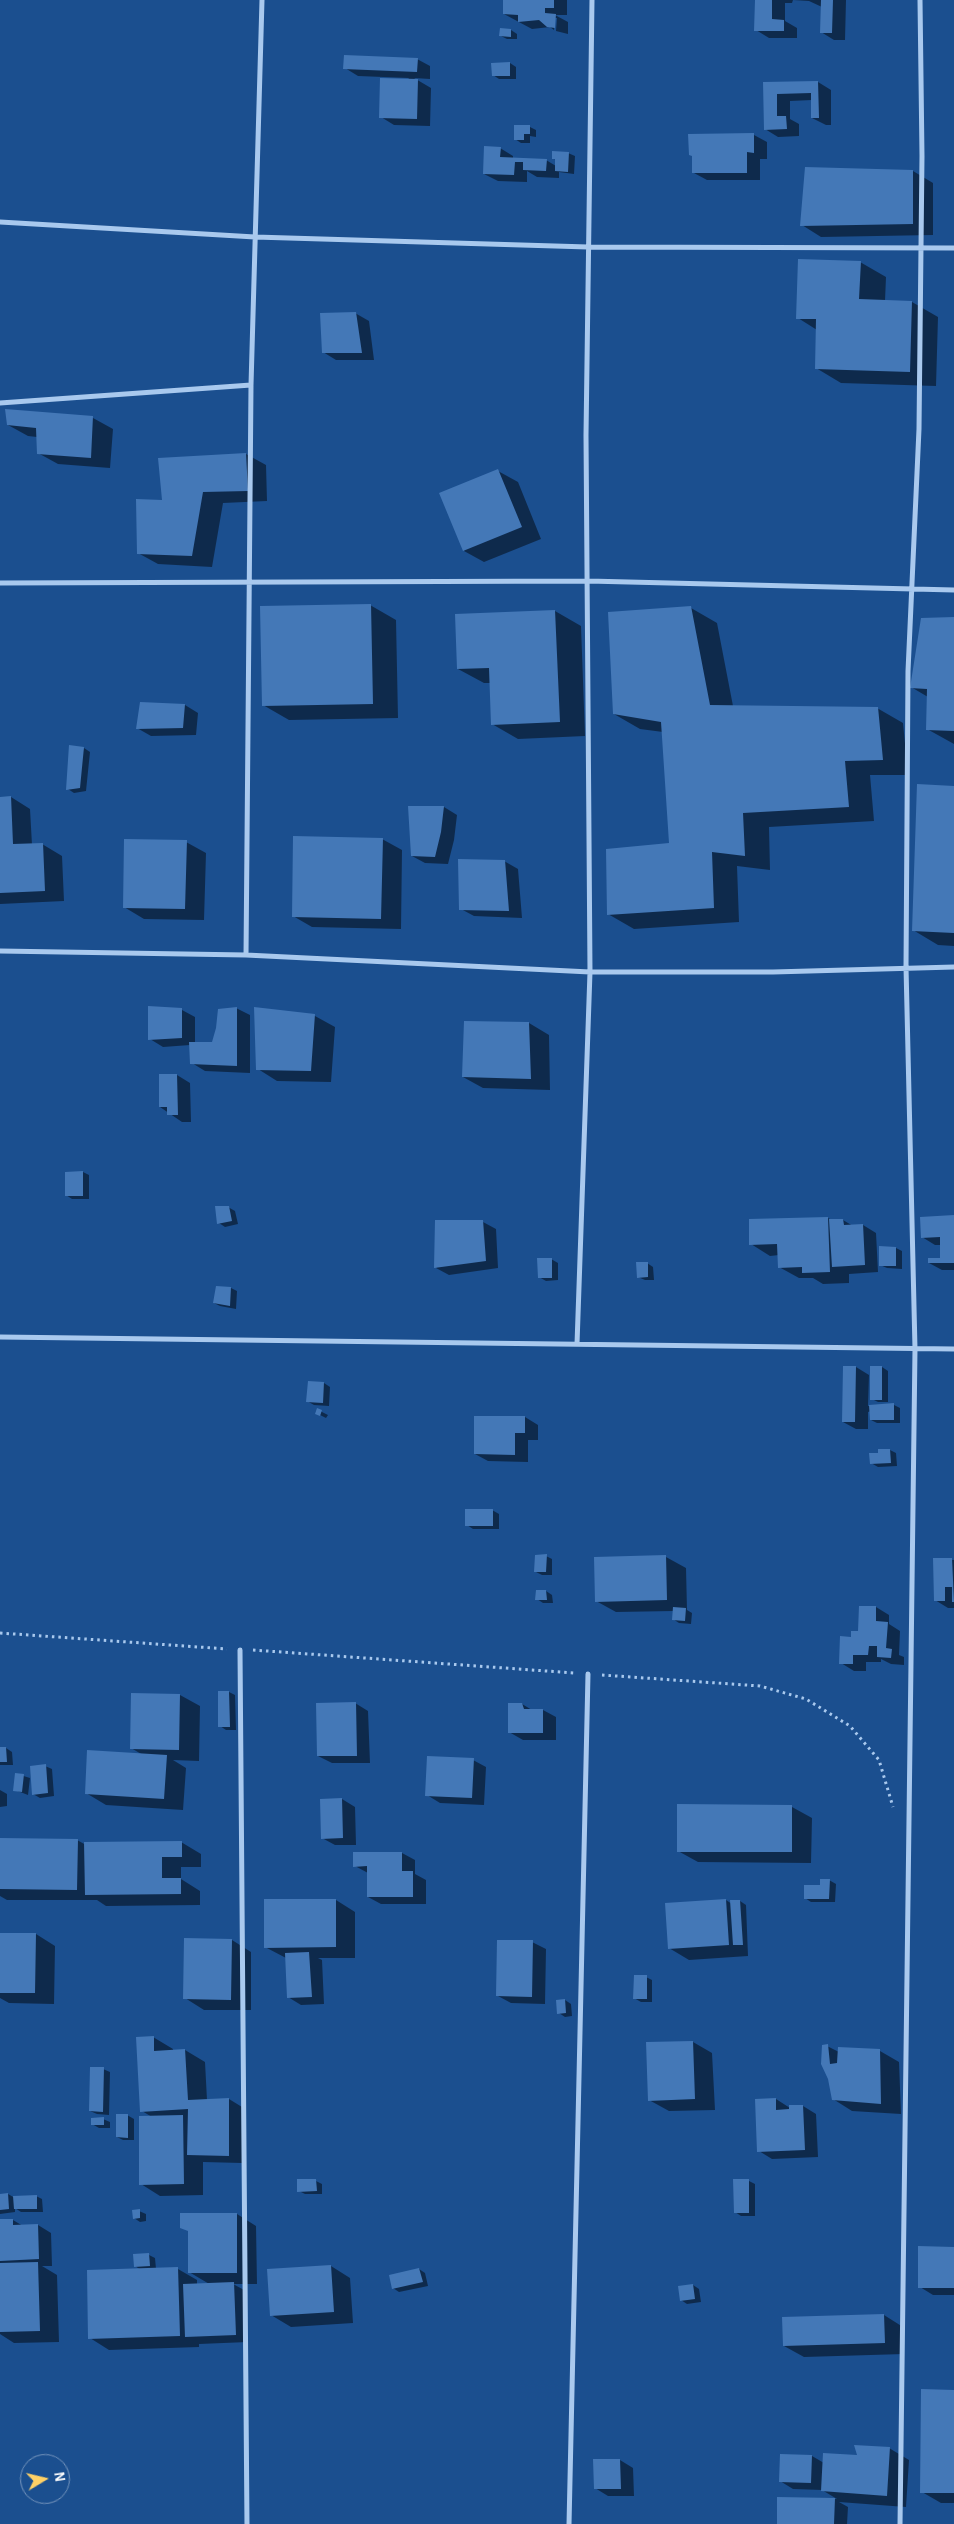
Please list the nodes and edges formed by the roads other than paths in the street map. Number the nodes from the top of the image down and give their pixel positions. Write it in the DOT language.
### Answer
graph roads {
  1 [pos="262,0"];
  2 [pos="592,0"];
  3 [pos="920,0"];
  4 [pos="0,222"];
  5 [pos="256,237"];
  6 [pos="588,247"];
  7 [pos="921,248"];
  8 [pos="954,248"];
  9 [pos="251,385"];
  10 [pos="0,403"];
  11 [pos="588,581"];
  12 [pos="0,583"];
  13 [pos="250,583"];
  14 [pos="912,590"];
  15 [pos="954,590"];
  16 [pos="0,951"];
  17 [pos="246,955"];
  18 [pos="954,967"];
  19 [pos="906,968"];
  20 [pos="590,972"];
  21 [pos="0,1337"];
  22 [pos="577,1344"];
  23 [pos="915,1349"];
  24 [pos="954,1349"];
  25 [pos="240,1650"];
  26 [pos="588,1674"];
  27 [pos="247,2524"];
  28 [pos="569,2524"];
  29 [pos="900,2524"];
  1 -- 5 [label="street"];
  2 -- 6 [label="street"];
  3 -- 7 [label="street"];
  4 -- 5 [label="street"];
  5 -- 6 [label="street"];
  5 -- 9 [label="street"];
  6 -- 7 [label="street"];
  6 -- 11 [label="street"];
  7 -- 8 [label="street"];
  7 -- 14 [label="street"];
  9 -- 10 [label="street"];
  9 -- 13 [label="street"];
  11 -- 13 [label="street"];
  11 -- 14 [label="street"];
  11 -- 20 [label="street"];
  12 -- 13 [label="street"];
  13 -- 17 [label="street"];
  14 -- 15 [label="street"];
  14 -- 19 [label="street"];
  16 -- 17 [label="street"];
  17 -- 20 [label="street"];
  18 -- 19 [label="street"];
  19 -- 20 [label="street"];
  19 -- 23 [label="street"];
  20 -- 22 [label="street"];
  21 -- 22 [label="street"];
  22 -- 23 [label="street"];
  23 -- 24 [label="street"];
  23 -- 29 [label="street"];
  25 -- 27 [label="street"];
  26 -- 28 [label="street"];
}
